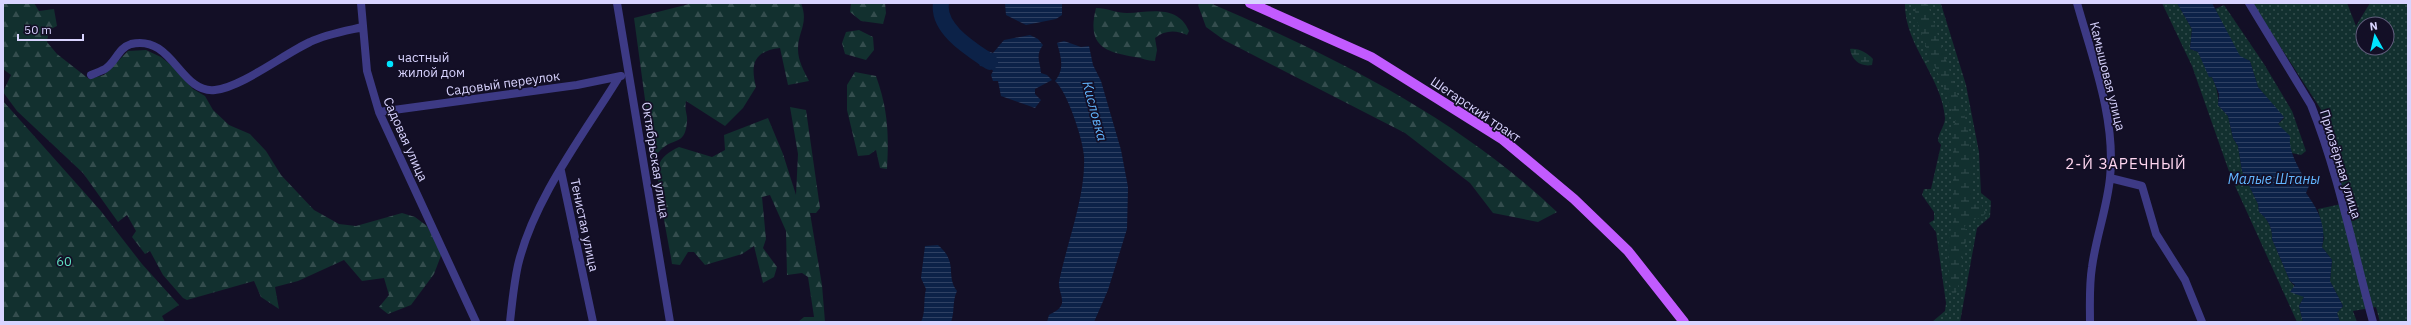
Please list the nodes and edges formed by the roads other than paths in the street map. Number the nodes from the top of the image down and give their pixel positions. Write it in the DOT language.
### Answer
graph roads {
  1 [pos="362,3"];
  2 [pos="617,3"];
  3 [pos="1250,3"];
  4 [pos="2077,3"];
  5 [pos="2249,3"];
  6 [pos="362,27"];
  7 [pos="629,74"];
  8 [pos="91,75"];
  9 [pos="619,77"];
  10 [pos="379,112"];
  11 [pos="561,171"];
  12 [pos="2110,178"];
  13 [pos="476,322"];
  14 [pos="510,322"];
  15 [pos="593,322"];
  16 [pos="670,322"];
  17 [pos="1684,322"];
  18 [pos="2090,322"];
  19 [pos="2202,322"];
  20 [pos="2373,322"];
  1 -- 6 [label="street, Садовая улица"];
  2 -- 7 [label="street, Октябрьская улица"];
  3 -- 17 [label="main road, Шегарский тракт"];
  4 -- 12 [label="street, Камышовая улица"];
  5 -- 20 [label="street, Приозёрная улица"];
  6 -- 8 [label="street"];
  6 -- 10 [label="street, Садовая улица"];
  7 -- 9 [label="street, Садовый переулок"];
  7 -- 16 [label="street, Октябрьская улица"];
  9 -- 10 [label="street, Садовый переулок"];
  9 -- 11 [label="street, Тенистая улица"];
  10 -- 13 [label="street, Садовая улица"];
  11 -- 14 [label="street"];
  11 -- 15 [label="street, Тенистая улица"];
  12 -- 18 [label="street, Камышовая улица"];
  12 -- 19 [label="street"];
}
